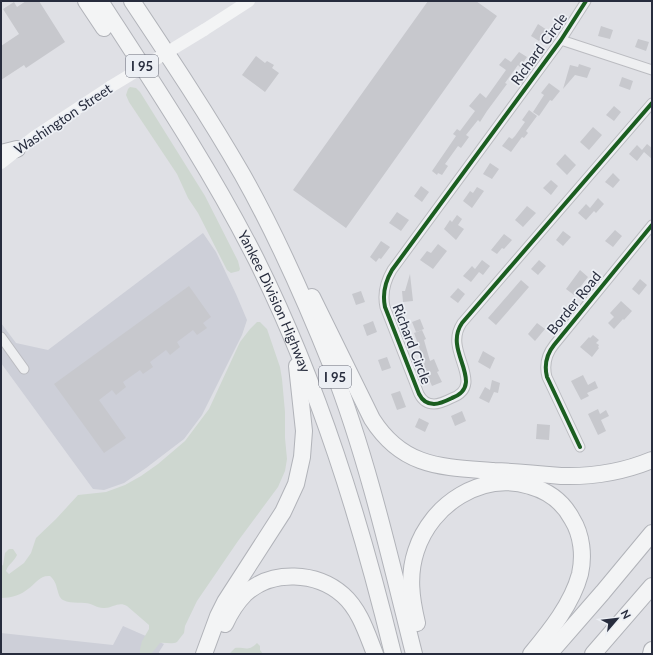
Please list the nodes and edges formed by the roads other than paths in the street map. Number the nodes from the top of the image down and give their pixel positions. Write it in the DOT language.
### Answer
graph roads {
  1 [pos="86,1"];
  2 [pos="100,1"];
  3 [pos="132,1"];
  4 [pos="249,1"];
  5 [pos="586,1"];
  6 [pos="561,40"];
  7 [pos="652,70"];
  8 [pos="652,103"];
  9 [pos="184,131"];
  10 [pos="18,149"];
  11 [pos="1,153"];
  12 [pos="1,163"];
  13 [pos="256,200"];
  14 [pos="652,225"];
  15 [pos="1,337"];
  16 [pos="295,345"];
  17 [pos="24,368"];
  18 [pos="580,447"];
  19 [pos="652,460"];
  20 [pos="652,533"];
  21 [pos="652,586"];
  22 [pos="652,650"];
  23 [pos="204,654"];
  24 [pos="215,654"];
  25 [pos="375,654"];
  26 [pos="393,654"];
  27 [pos="414,654"];
  28 [pos="421,654"];
  29 [pos="530,654"];
  30 [pos="549,654"];
  31 [pos="593,654"];
  32 [pos="651,654"];
  1 -- 9 [label="highway"];
  2 -- 9 [label="highway, Yankee Division Highway / I 95"];
  3 -- 13 [label="highway, Yankee Division Highway / I 95"];
  4 -- 10 [label="main road, Washington Street, bridge"];
  5 -- 6 [label="street, Richard Circle"];
  6 -- 7 [label="street, Richard Circle"];
  6 -- 8 [label="street, Richard Circle"];
  9 -- 16 [label="highway, Yankee Division Highway / I 95"];
  10 -- 11 [label="highway"];
  10 -- 12 [label="main road, Washington Street"];
  13 -- 19 [label="highway"];
  13 -- 27 [label="highway, Yankee Division Highway / I 95"];
  14 -- 18 [label="street, Border Road"];
  15 -- 17 [label="street"];
  16 -- 23 [label="highway"];
  16 -- 26 [label="highway, Yankee Division Highway / I 95"];
  20 -- 30 [label="highway"];
  21 -- 31 [label="highway"];
  22 -- 32 [label="highway"];
  24 -- 25 [label="highway"];
  28 -- 29 [label="highway"];
}
